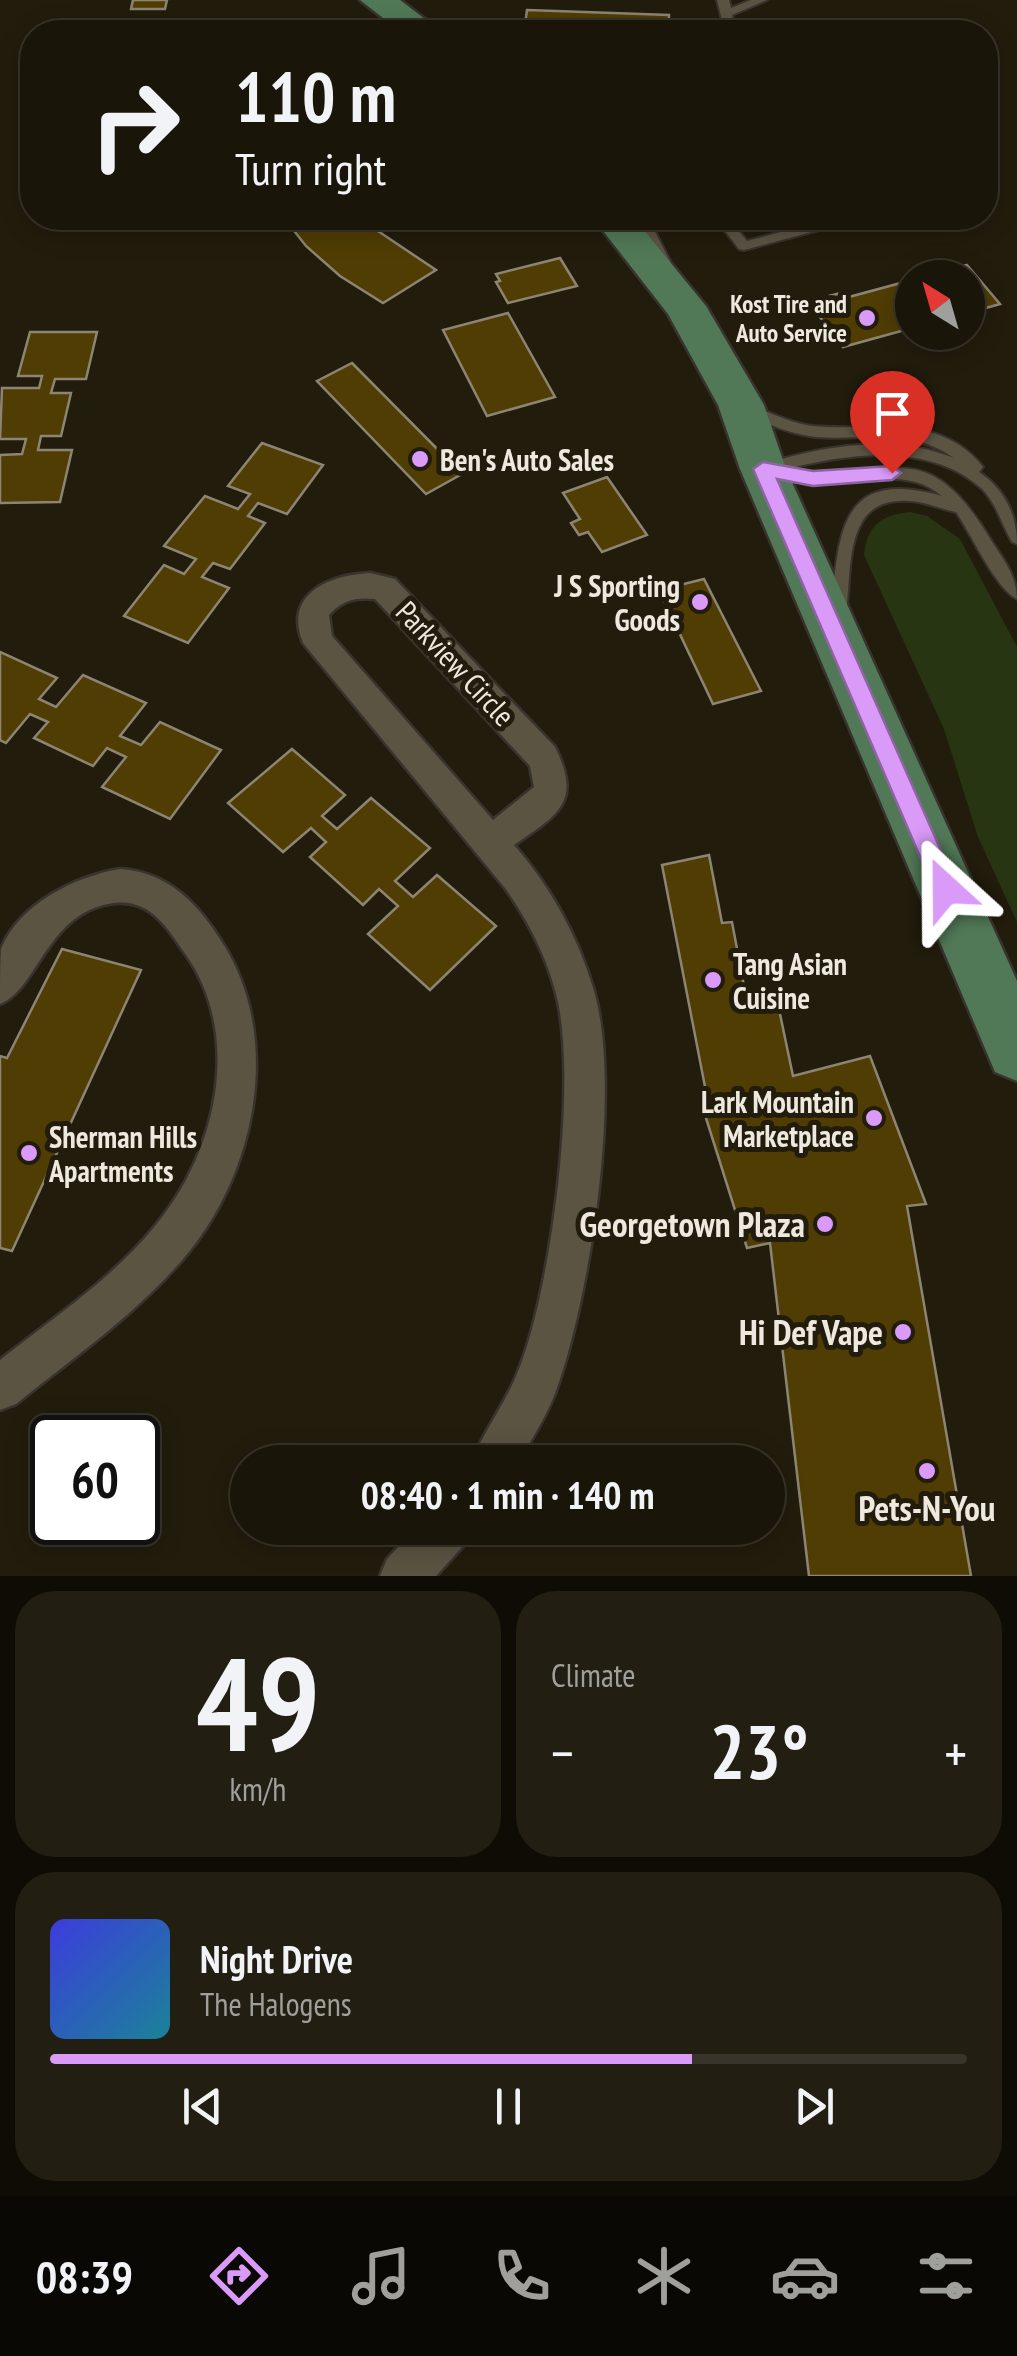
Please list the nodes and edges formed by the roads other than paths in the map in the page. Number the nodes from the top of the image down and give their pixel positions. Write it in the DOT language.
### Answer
graph roads {
  1 [pos="377,0"];
  2 [pos="723,0"];
  3 [pos="761,0"];
  4 [pos="726,14"];
  5 [pos="406,20"];
  6 [pos="727,20"];
  7 [pos="624,230"];
  8 [pos="648,230"];
  9 [pos="731,230"];
  10 [pos="803,230"];
  11 [pos="685,306"];
  12 [pos="742,405"];
  13 [pos="763,469"];
  14 [pos="987,485"];
  15 [pos="962,511"];
  16 [pos="1017,538"];
  17 [pos="1017,593"];
  18 [pos="835,635"];
  19 [pos="490,842"];
  20 [pos="0,986"];
  21 [pos="1017,1050"];
  22 [pos="0,1388"];
  23 [pos="503,1445"];
  24 [pos="432,1545"];
  25 [pos="404,1576"];
  1 -- 5 [label="main road"];
  2 -- 4 [label="lane"];
  3 -- 4 [label="lane"];
  4 -- 6 [label="lane"];
  7 -- 11 [label="main road"];
  8 -- 11 [label="lane"];
  9 -- 10 [label="lane"];
  11 -- 12 [label="main road"];
  12 -- 13 [label="main road"];
  12 -- 14 [label="lane"];
  13 -- 14 [label="lane"];
  13 -- 15 [label="lane"];
  13 -- 18 [label="main road"];
  14 -- 16 [label="lane"];
  15 -- 17 [label="lane"];
  15 -- 18 [label="lane"];
  18 -- 21 [label="main road"];
  19 -- 19 [label="street, Parkview Circle"];
  19 -- 23 [label="street, Parkview Circle"];
  20 -- 22 [label="street"];
  24 -- 25 [label="street"];
}
